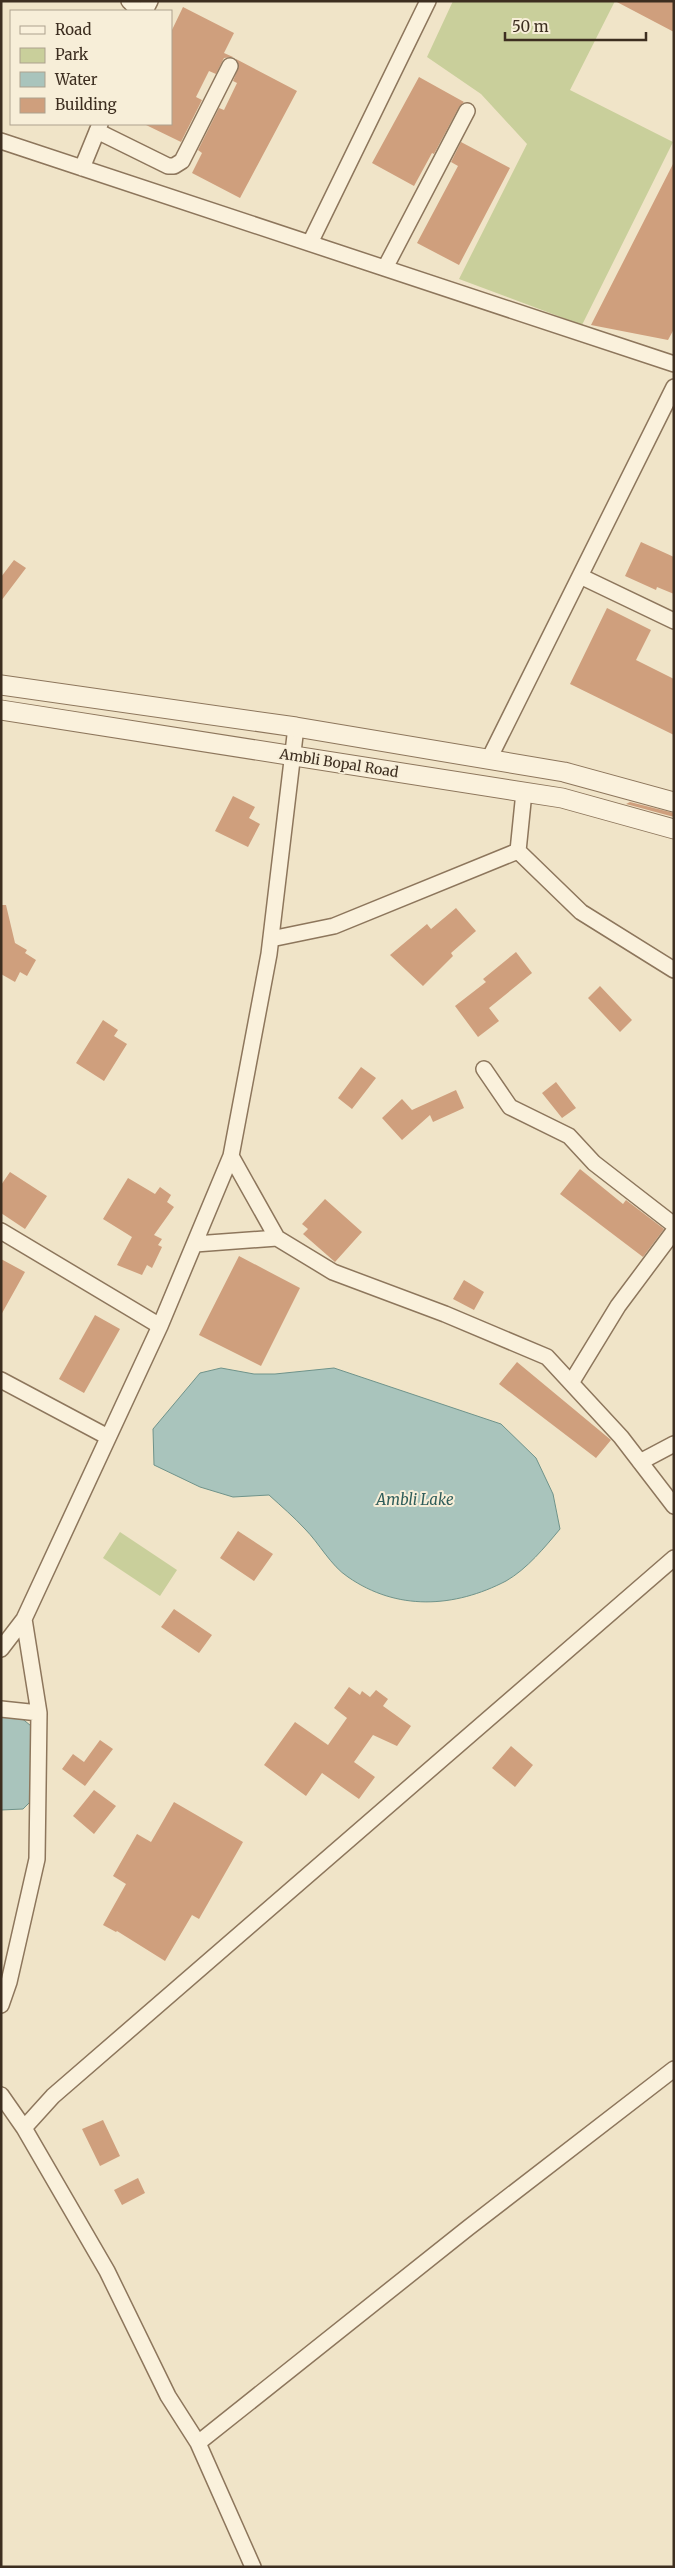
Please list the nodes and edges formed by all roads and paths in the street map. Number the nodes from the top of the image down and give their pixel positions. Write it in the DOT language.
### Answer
graph roads {
  1 [pos="129,1"];
  2 [pos="428,1"];
  3 [pos="138,10"];
  4 [pos="230,66"];
  5 [pos="467,111"];
  6 [pos="99,128"];
  7 [pos="1,141"];
  8 [pos="82,168"];
  9 [pos="310,243"];
  10 [pos="385,268"];
  11 [pos="674,364"];
  12 [pos="674,387"];
  13 [pos="580,576"];
  14 [pos="674,620"];
  15 [pos="1,685"];
  16 [pos="1,710"];
  17 [pos="296,727"];
  18 [pos="292,756"];
  19 [pos="489,759"];
  20 [pos="564,772"];
  21 [pos="524,792"];
  22 [pos="562,798"];
  23 [pos="674,802"];
  24 [pos="674,829"];
  25 [pos="518,851"];
  26 [pos="271,939"];
  27 [pos="674,970"];
  28 [pos="484,1069"];
  29 [pos="231,1156"];
  30 [pos="674,1225"];
  31 [pos="1,1231"];
  32 [pos="674,1231"];
  33 [pos="277,1238"];
  34 [pos="195,1244"];
  35 [pos="160,1326"];
  36 [pos="1,1380"];
  37 [pos="571,1383"];
  38 [pos="108,1437"];
  39 [pos="674,1444"];
  40 [pos="640,1462"];
  41 [pos="674,1506"];
  42 [pos="674,1558"];
  43 [pos="24,1618"];
  44 [pos="1,1649"];
  45 [pos="1,1709"];
  46 [pos="39,1713"];
  47 [pos="1,2005"];
  48 [pos="674,2069"];
  49 [pos="1,2095"];
  50 [pos="24,2128"];
  51 [pos="198,2443"];
  52 [pos="253,2567"];
  1 -- 3 [label="street"];
  2 -- 9 [label="street"];
  4 -- 6 [label="street"];
  5 -- 10 [label="street"];
  6 -- 8 [label="street"];
  7 -- 8 [label="street"];
  8 -- 9 [label="street"];
  9 -- 10 [label="street"];
  10 -- 11 [label="street"];
  12 -- 13 [label="street"];
  13 -- 14 [label="street"];
  13 -- 19 [label="street"];
  15 -- 17 [label="street, Ambli Bopal Road"];
  16 -- 18 [label="street, Ambli Bopal Road"];
  17 -- 18 [label="street"];
  17 -- 19 [label="street, Ambli Bopal Road"];
  18 -- 21 [label="street, Ambli Bopal Road"];
  18 -- 26 [label="street"];
  19 -- 20 [label="street, Ambli Bopal Road"];
  20 -- 22 [label="street"];
  20 -- 23 [label="street, Ambli Bopal Road"];
  21 -- 22 [label="street, Ambli Bopal Road"];
  21 -- 25 [label="street"];
  22 -- 24 [label="street, Ambli Bopal Road"];
  25 -- 26 [label="street"];
  25 -- 27 [label="street"];
  26 -- 29 [label="street"];
  28 -- 30 [label="street"];
  29 -- 33 [label="street"];
  29 -- 34 [label="street"];
  31 -- 35 [label="street"];
  32 -- 37 [label="street"];
  33 -- 34 [label="street"];
  33 -- 37 [label="street"];
  34 -- 35 [label="street"];
  35 -- 38 [label="street"];
  36 -- 38 [label="street"];
  37 -- 40 [label="street"];
  38 -- 43 [label="street"];
  39 -- 40 [label="street"];
  40 -- 41 [label="street"];
  42 -- 50 [label="street"];
  43 -- 44 [label="street"];
  43 -- 46 [label="street"];
  45 -- 46 [label="street"];
  46 -- 47 [label="street"];
  48 -- 51 [label="street"];
  49 -- 50 [label="street"];
  50 -- 51 [label="street"];
  51 -- 52 [label="street"];
}
